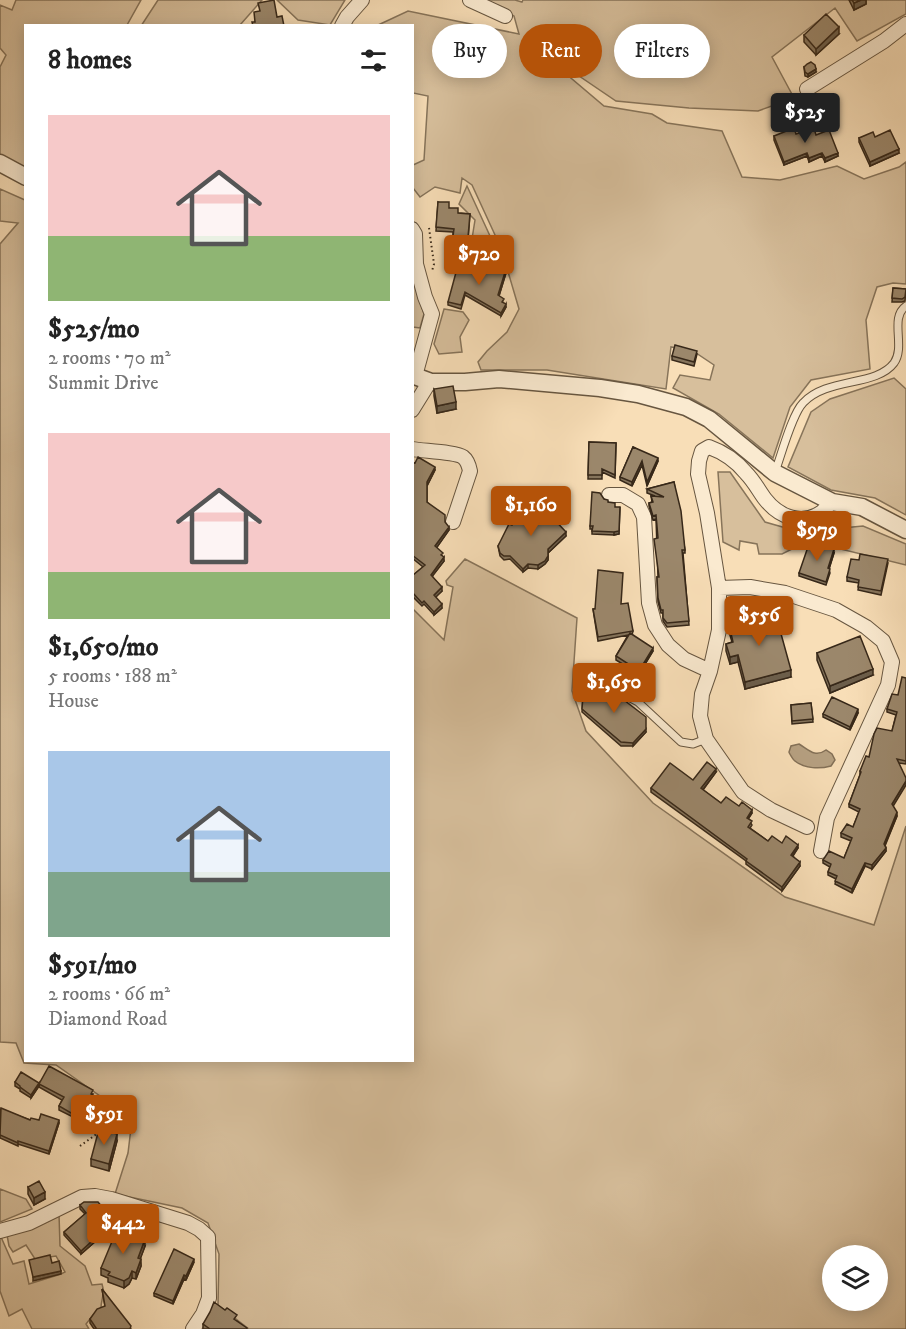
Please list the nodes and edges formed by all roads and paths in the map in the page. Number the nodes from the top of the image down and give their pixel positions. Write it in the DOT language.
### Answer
graph roads {
  1 [pos="362,0"];
  2 [pos="470,0"];
  3 [pos="505,16"];
  4 [pos="343,24"];
  5 [pos="906,24"];
  6 [pos="807,89"];
  7 [pos="0,163"];
  8 [pos="24,176"];
  9 [pos="414,232"];
  10 [pos="906,306"];
  11 [pos="419,378"];
  12 [pos="414,401"];
  13 [pos="414,449"];
  14 [pos="775,473"];
  15 [pos="609,495"];
  16 [pos="832,502"];
  17 [pos="453,522"];
  18 [pos="906,530"];
  19 [pos="719,588"];
  20 [pos="710,671"];
  21 [pos="592,681"];
  22 [pos="706,739"];
  23 [pos="807,826"];
  24 [pos="821,851"];
  25 [pos="106,1117"];
  26 [pos="80,1146"];
  27 [pos="0,1231"];
  28 [pos="193,1329"];
  1 -- 4 [label="street"];
  2 -- 3 [label="street"];
  5 -- 6 [label="street"];
  7 -- 8 [label="street"];
  9 -- 11 [label="street"];
  10 -- 14 [label="lane"];
  11 -- 12 [label="street"];
  11 -- 14 [label="street"];
  13 -- 17 [label="street"];
  14 -- 16 [label="street"];
  15 -- 20 [label="street"];
  16 -- 18 [label="street"];
  16 -- 19 [label="street"];
  19 -- 20 [label="street"];
  19 -- 24 [label="street"];
  20 -- 22 [label="street"];
  21 -- 22 [label="lane"];
  22 -- 23 [label="street"];
  25 -- 26 [label="path"];
  27 -- 28 [label="street"];
}
